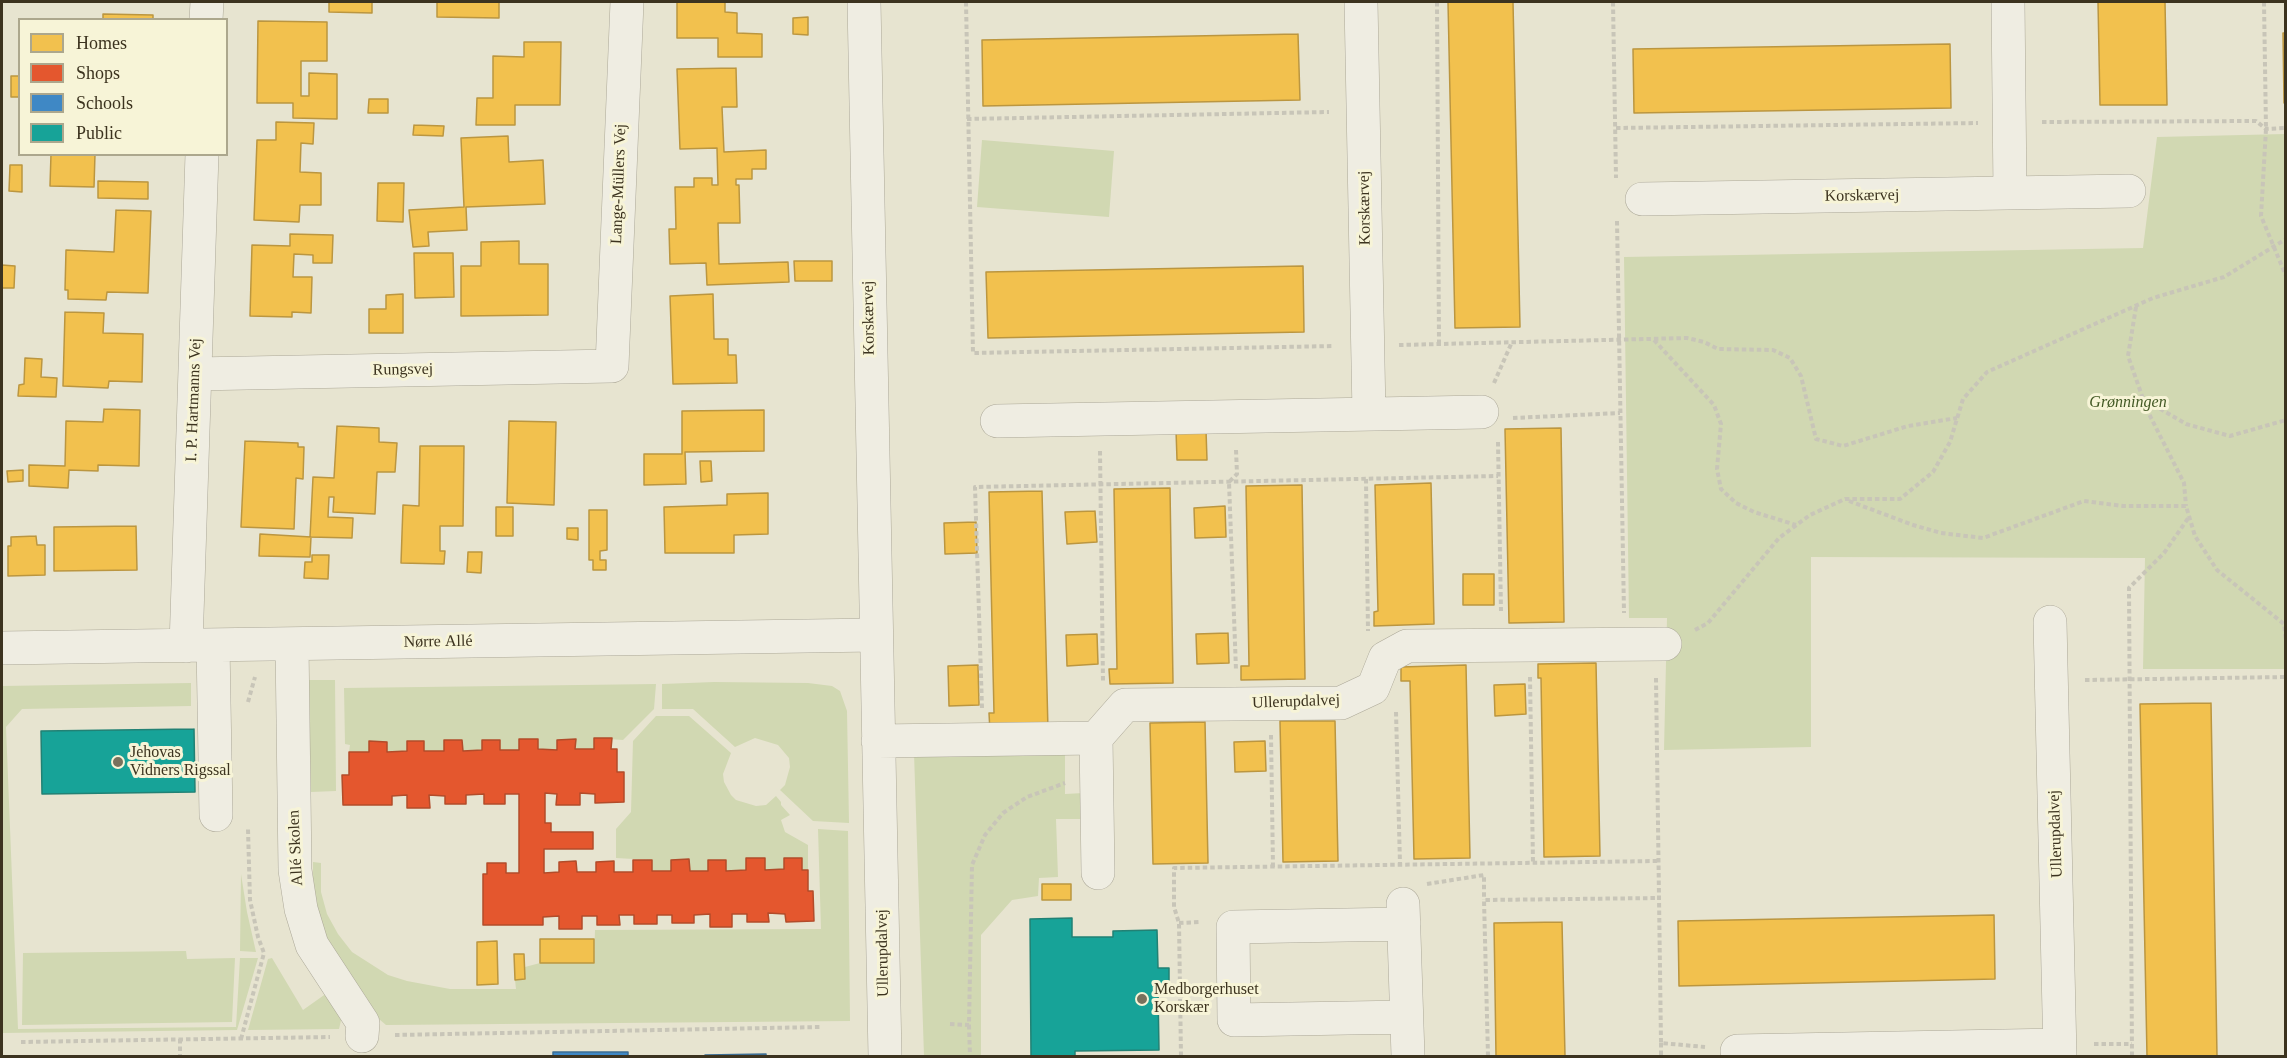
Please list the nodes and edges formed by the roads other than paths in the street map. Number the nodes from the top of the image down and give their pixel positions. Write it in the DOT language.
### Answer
graph roads {
  1 [pos="207,2"];
  2 [pos="627,2"];
  3 [pos="864,2"];
  4 [pos="1361,2"];
  5 [pos="2008,2"];
  6 [pos="206,18"];
  7 [pos="202,156"];
  8 [pos="2129,191"];
  9 [pos="2010,193"];
  10 [pos="1625,199"];
  11 [pos="612,366"];
  12 [pos="195,374"];
  13 [pos="1369,414"];
  14 [pos="1496,420"];
  15 [pos="997,421"];
  16 [pos="2050,622"];
  17 [pos="875,635"];
  18 [pos="292,644"];
  19 [pos="1648,644"];
  20 [pos="200,646"];
  21 [pos="2,648"];
  22 [pos="1105,728"];
  23 [pos="878,741"];
  24 [pos="216,815"];
  25 [pos="1098,873"];
  26 [pos="1406,1017"];
  27 [pos="363,1036"];
  28 [pos="1737,1051"];
  29 [pos="2060,1051"];
  30 [pos="885,1056"];
  31 [pos="1408,1056"];
  1 -- 6 [label="street"];
  2 -- 11 [label="street, Lange-Müllers Vej"];
  3 -- 17 [label="street, Korskærvej"];
  4 -- 13 [label="street, Korskærvej"];
  5 -- 9 [label="street"];
  7 -- 12 [label="street, I. P. Hartmanns Vej"];
  8 -- 9 [label="street, Korskærvej"];
  9 -- 10 [label="street, Korskærvej"];
  11 -- 12 [label="street, Rungsvej"];
  12 -- 20 [label="street, I. P. Hartmanns Vej"];
  13 -- 14 [label="street"];
  13 -- 15 [label="street"];
  16 -- 29 [label="street, Ullerupdalvej"];
  17 -- 18 [label="street, Nørre Allé"];
  17 -- 23 [label="street, Ullerupdalvej"];
  18 -- 20 [label="street, Nørre Allé"];
  18 -- 27 [label="street, Allé Skolen"];
  19 -- 22 [label="street, Ullerupdalvej"];
  20 -- 21 [label="street, Nørre Allé"];
  20 -- 24 [label="street, I. P. Hartmanns Vej"];
  22 -- 23 [label="street, Ullerupdalvej"];
  22 -- 25 [label="street"];
  23 -- 30 [label="street, Ullerupdalvej"];
  26 -- 26 [label="street"];
  26 -- 31 [label="street"];
  28 -- 29 [label="street, Ullerupdalvej"];
}
